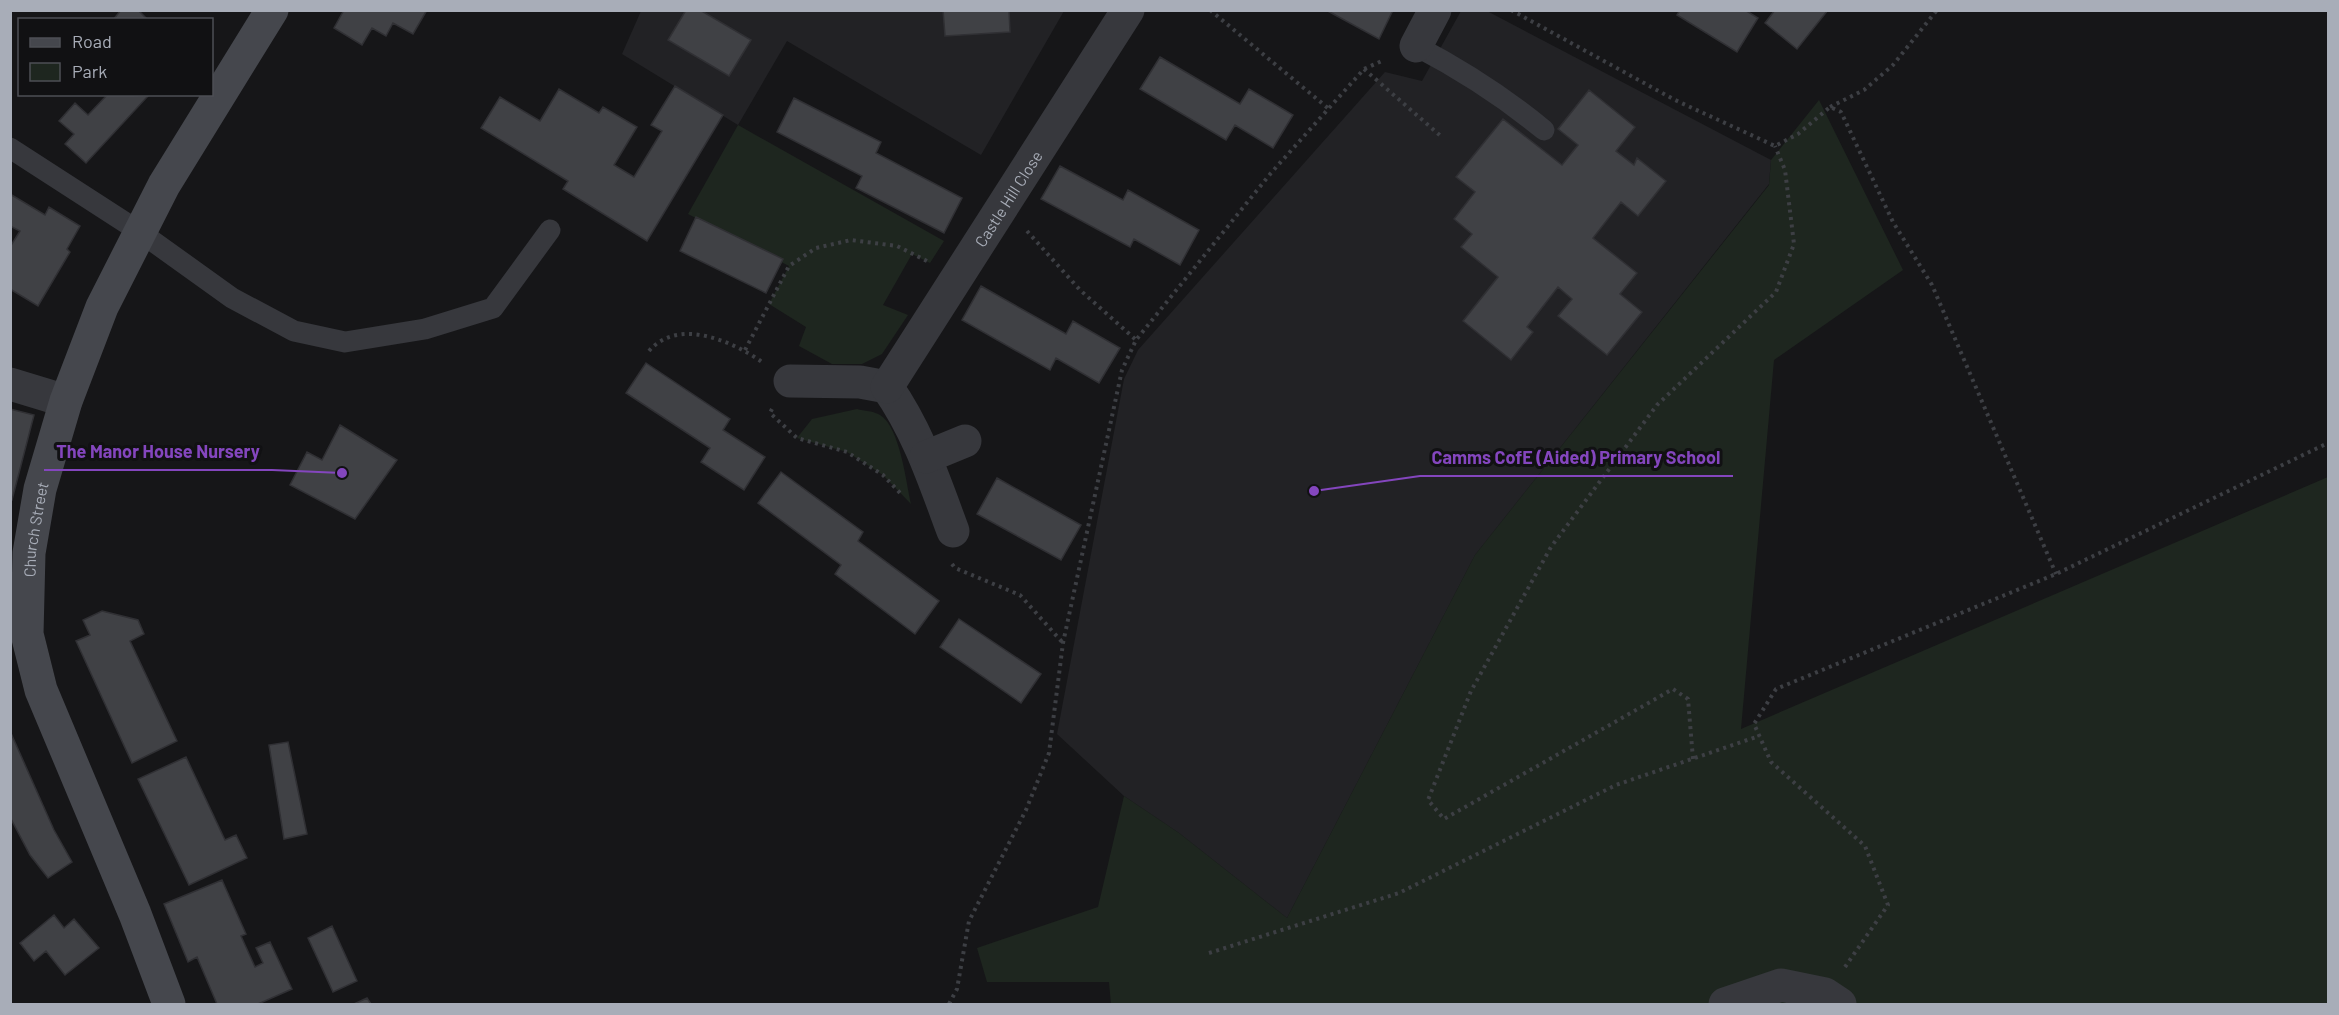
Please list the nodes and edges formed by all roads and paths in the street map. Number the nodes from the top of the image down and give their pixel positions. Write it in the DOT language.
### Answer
graph roads {
  1 [pos="272,10"];
  2 [pos="1128,10"];
  3 [pos="1210,10"];
  4 [pos="1435,10"];
  5 [pos="1511,10"];
  6 [pos="1937,10"];
  7 [pos="1416,46"];
  8 [pos="1364,69"];
  9 [pos="1830,107"];
  10 [pos="1329,109"];
  11 [pos="1544,130"];
  12 [pos="1443,138"];
  13 [pos="1775,146"];
  14 [pos="10,148"];
  15 [pos="1004,203"];
  16 [pos="550,230"];
  17 [pos="140,232"];
  18 [pos="957,277"];
  19 [pos="1136,340"];
  20 [pos="745,350"];
  21 [pos="649,351"];
  22 [pos="790,381"];
  23 [pos="10,384"];
  24 [pos="887,387"];
  25 [pos="66,401"];
  26 [pos="965,441"];
  27 [pos="2328,443"];
  28 [pos="926,457"];
  29 [pos="953,531"];
  30 [pos="2056,574"];
  31 [pos="19,636"];
  32 [pos="1759,735"];
  33 [pos="1693,759"];
  34 [pos="1209,953"];
  35 [pos="1833,999"];
  36 [pos="170,1005"];
  37 [pos="948,1005"];
  38 [pos="1725,1005"];
  1 -- 17 [label="main road, Church Street"];
  2 -- 15 [label="street, Castle Hill Close"];
  3 -- 10 [label="path"];
  4 -- 7 [label="street"];
  5 -- 13 [label="path"];
  6 -- 9 [label="path"];
  7 -- 8 [label="path"];
  7 -- 11 [label="lane"];
  8 -- 10 [label="path"];
  8 -- 12 [label="path"];
  9 -- 13 [label="path"];
  9 -- 30 [label="path"];
  10 -- 19 [label="path"];
  13 -- 33 [label="path"];
  14 -- 17 [label="lane"];
  15 -- 18 [label="street, Castle Hill Close"];
  15 -- 19 [label="path"];
  16 -- 17 [label="lane"];
  17 -- 25 [label="main road, Church Street"];
  18 -- 20 [label="path"];
  18 -- 24 [label="street, Castle Hill Close"];
  19 -- 37 [label="path"];
  20 -- 21 [label="path"];
  20 -- 22 [label="path"];
  22 -- 24 [label="street"];
  23 -- 25 [label="street"];
  24 -- 28 [label="street"];
  25 -- 31 [label="main road, Church Street"];
  26 -- 28 [label="street"];
  27 -- 30 [label="path"];
  28 -- 29 [label="street"];
  30 -- 32 [label="path"];
  31 -- 36 [label="main road, Church Street"];
  32 -- 33 [label="path"];
  32 -- 35 [label="path"];
  33 -- 34 [label="path"];
  35 -- 38 [label="street"];
}
